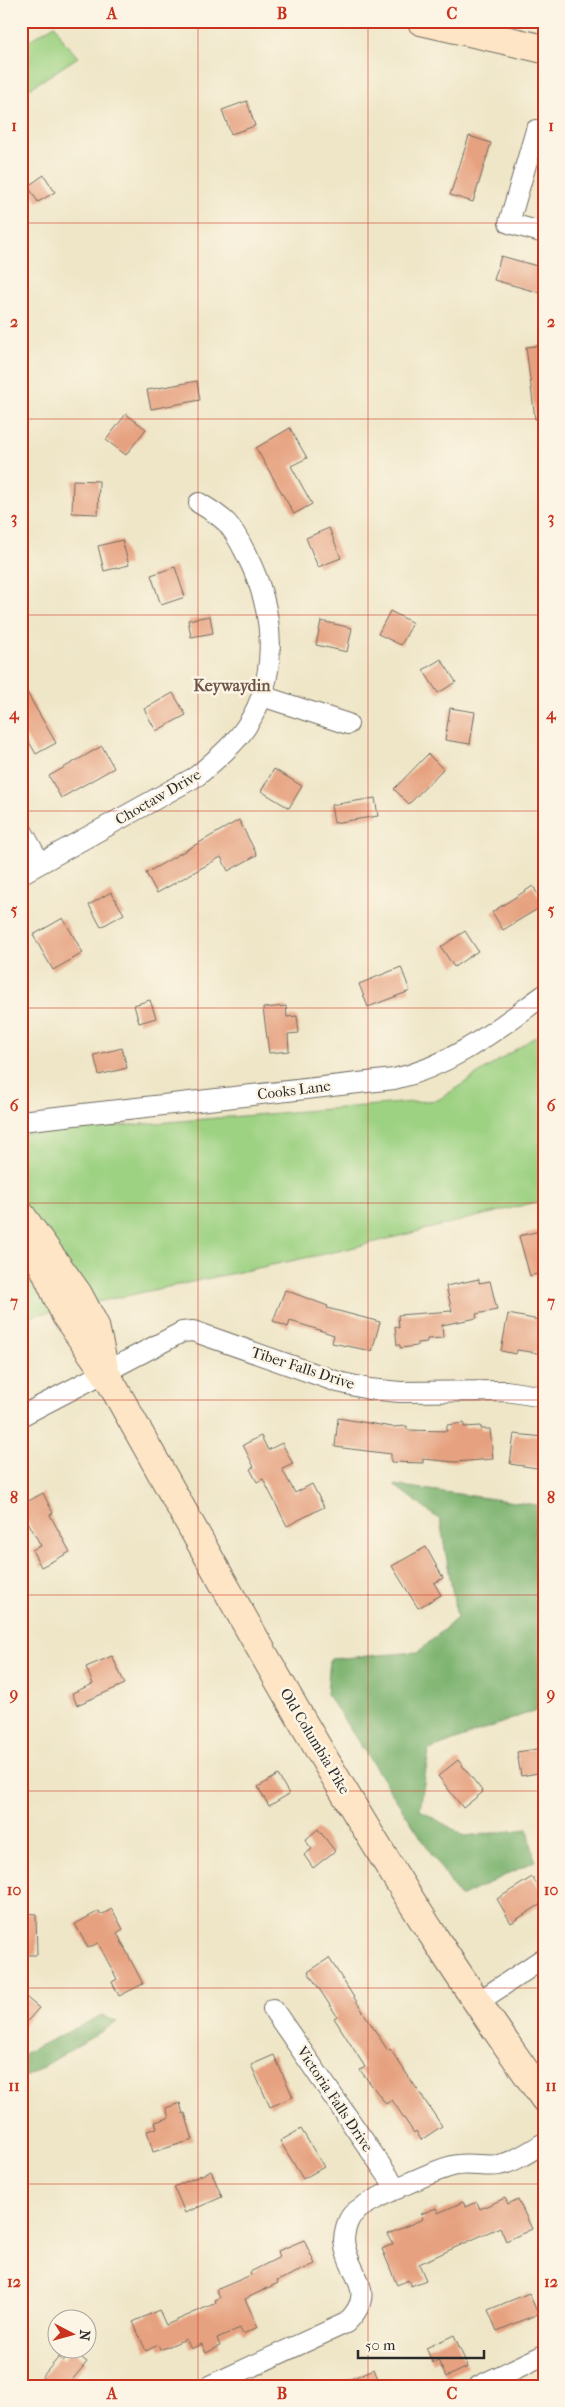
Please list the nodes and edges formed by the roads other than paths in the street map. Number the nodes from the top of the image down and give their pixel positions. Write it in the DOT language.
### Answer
graph roads {
  1 [pos="421,21"];
  2 [pos="544,49"];
  3 [pos="536,130"];
  4 [pos="544,233"];
  5 [pos="199,503"];
  6 [pos="262,696"];
  7 [pos="348,724"];
  8 [pos="21,829"];
  9 [pos="40,863"];
  10 [pos="21,874"];
  11 [pos="544,995"];
  12 [pos="21,1121"];
  13 [pos="21,1216"];
  14 [pos="104,1372"];
  15 [pos="544,1397"];
  16 [pos="21,1416"];
  17 [pos="544,1958"];
  18 [pos="478,2002"];
  19 [pos="273,2009"];
  20 [pos="544,2098"];
  21 [pos="544,2144"];
  22 [pos="397,2190"];
  23 [pos="544,2355"];
  24 [pos="209,2386"];
  25 [pos="479,2386"];
  1 -- 2 [label="street"];
  3 -- 4 [label="street"];
  5 -- 6 [label="street, Choctaw Drive"];
  6 -- 7 [label="street"];
  6 -- 9 [label="street, Choctaw Drive"];
  8 -- 9 [label="street"];
  9 -- 10 [label="street, Choctaw Drive"];
  11 -- 12 [label="street, Cooks Lane"];
  13 -- 14 [label="street, Old Columbia Pike"];
  14 -- 15 [label="street, Tiber Falls Drive"];
  14 -- 16 [label="street, Tiber Falls Drive"];
  14 -- 18 [label="street, Old Columbia Pike"];
  17 -- 18 [label="street"];
  18 -- 20 [label="street, Old Columbia Pike"];
  19 -- 22 [label="street, Victoria Falls Drive"];
  21 -- 22 [label="street"];
  22 -- 24 [label="street"];
  23 -- 25 [label="street"];
}
